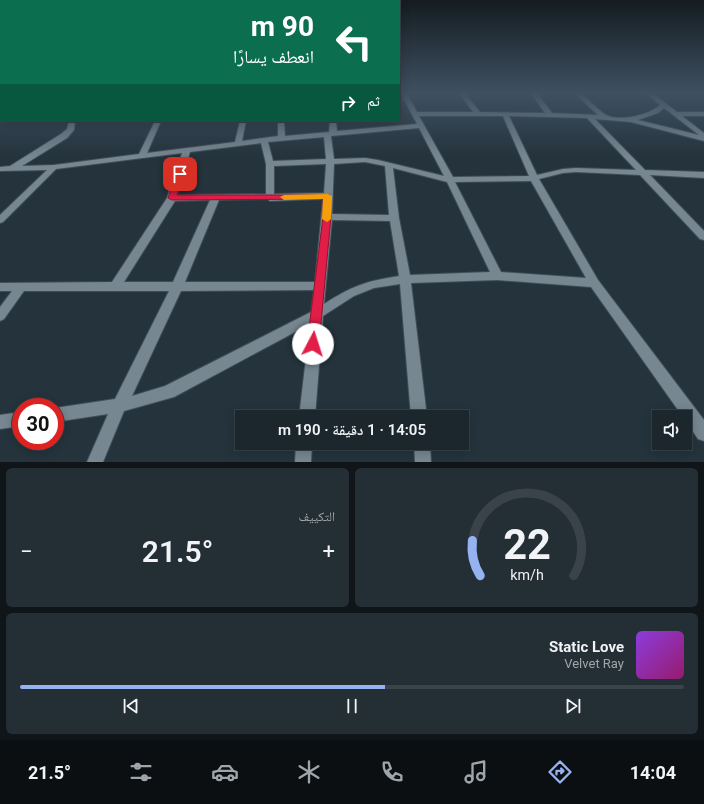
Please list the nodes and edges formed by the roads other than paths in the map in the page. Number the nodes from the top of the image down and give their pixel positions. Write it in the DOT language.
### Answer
graph roads {
  1 [pos="416,114"];
  2 [pos="478,114"];
  3 [pos="505,114"];
  4 [pos="601,114"];
  5 [pos="651,114"];
  6 [pos="675,114"];
  7 [pos="704,114"];
  8 [pos="550,115"];
  9 [pos="589,116"];
  10 [pos="605,117"];
  11 [pos="630,120"];
  12 [pos="72,122"];
  13 [pos="158,122"];
  14 [pos="243,122"];
  15 [pos="281,122"];
  16 [pos="332,122"];
  17 [pos="422,126"];
  18 [pos="330,133"];
  19 [pos="704,136"];
  20 [pos="282,138"];
  21 [pos="704,139"];
  22 [pos="264,140"];
  23 [pos="238,144"];
  24 [pos="187,150"];
  25 [pos="141,157"];
  26 [pos="330,161"];
  27 [pos="270,164"];
  28 [pos="389,164"];
  29 [pos="54,167"];
  30 [pos="0,169"];
  31 [pos="12,169"];
  32 [pos="642,172"];
  33 [pos="0,174"];
  34 [pos="704,175"];
  35 [pos="534,178"];
  36 [pos="450,180"];
  37 [pos="328,196"];
  38 [pos="172,198"];
  39 [pos="270,198"];
  40 [pos="215,199"];
  41 [pos="327,217"];
  42 [pos="394,218"];
  43 [pos="0,220"];
  44 [pos="704,238"];
  45 [pos="497,276"];
  46 [pos="405,279"];
  47 [pos="594,283"];
  48 [pos="178,285"];
  49 [pos="116,286"];
  50 [pos="319,286"];
  51 [pos="0,287"];
  52 [pos="21,287"];
  53 [pos="316,315"];
  54 [pos="0,316"];
  55 [pos="119,406"];
  56 [pos="308,410"];
  57 [pos="418,410"];
  58 [pos="64,414"];
  59 [pos="12,420"];
  60 [pos="0,422"];
  61 [pos="704,433"];
  62 [pos="304,450"];
  63 [pos="423,450"];
  64 [pos="95,462"];
  65 [pos="303,462"];
  66 [pos="424,462"];
  1 -- 2 [label="street"];
  1 -- 17 [label="street"];
  2 -- 3 [label="street"];
  3 -- 8 [label="street"];
  3 -- 35 [label="street"];
  4 -- 10 [label="street"];
  5 -- 11 [label="street"];
  6 -- 7 [label="street"];
  6 -- 19 [label="street"];
  8 -- 9 [label="street"];
  9 -- 10 [label="street"];
  9 -- 32 [label="street"];
  10 -- 11 [label="street"];
  11 -- 21 [label="street"];
  12 -- 31 [label="street"];
  13 -- 25 [label="street"];
  14 -- 23 [label="street"];
  15 -- 20 [label="street"];
  16 -- 18 [label="street"];
  17 -- 18 [label="street"];
  17 -- 36 [label="street"];
  18 -- 20 [label="street"];
  18 -- 26 [label="street"];
  20 -- 22 [label="street"];
  22 -- 23 [label="street"];
  22 -- 27 [label="street"];
  23 -- 24 [label="street"];
  24 -- 25 [label="street"];
  24 -- 38 [label="street"];
  25 -- 29 [label="street"];
  26 -- 27 [label="street"];
  26 -- 28 [label="street"];
  26 -- 37 [label="street"];
  27 -- 39 [label="street"];
  28 -- 36 [label="street"];
  28 -- 42 [label="street"];
  29 -- 31 [label="street"];
  29 -- 43 [label="street"];
  30 -- 31 [label="street"];
  31 -- 33 [label="street"];
  32 -- 34 [label="street"];
  32 -- 35 [label="street"];
  32 -- 44 [label="street"];
  35 -- 36 [label="street"];
  35 -- 47 [label="street"];
  36 -- 45 [label="street"];
  37 -- 39 [label="street"];
  37 -- 41 [label="street"];
  38 -- 40 [label="street"];
  38 -- 49 [label="street"];
  39 -- 40 [label="street"];
  40 -- 48 [label="street"];
  41 -- 42 [label="street"];
  41 -- 50 [label="street"];
  42 -- 46 [label="street"];
  45 -- 46 [label="street"];
  45 -- 47 [label="street"];
  46 -- 53 [label="street"];
  46 -- 57 [label="street"];
  47 -- 61 [label="street"];
  48 -- 49 [label="street"];
  48 -- 50 [label="street"];
  48 -- 55 [label="street"];
  49 -- 52 [label="street"];
  50 -- 53 [label="street"];
  51 -- 52 [label="street"];
  52 -- 54 [label="street"];
  53 -- 55 [label="street"];
  53 -- 56 [label="street"];
  55 -- 58 [label="street"];
  55 -- 64 [label="street"];
  59 -- 60 [label="street"];
  62 -- 65 [label="street"];
  63 -- 66 [label="street"];
}
